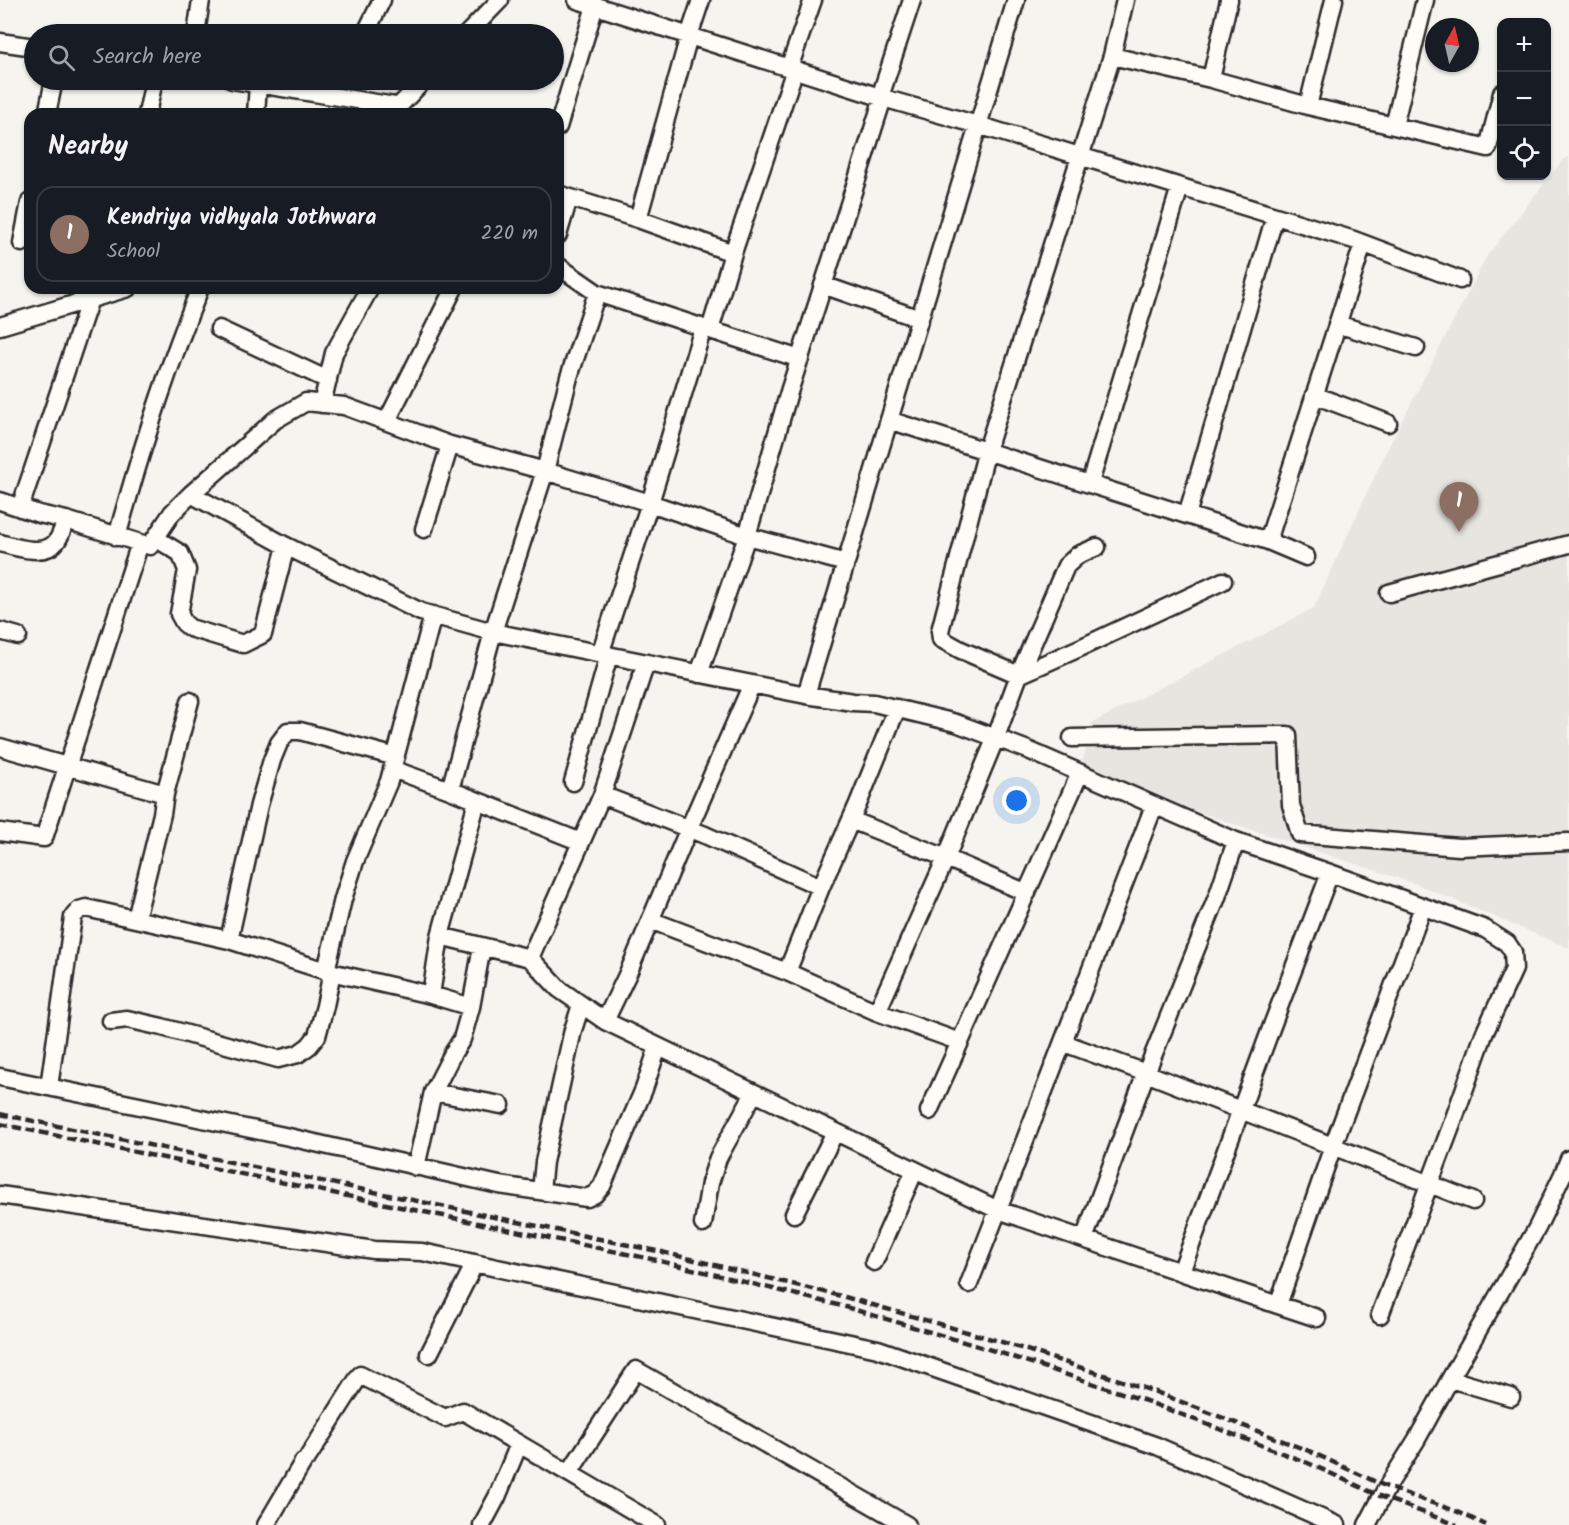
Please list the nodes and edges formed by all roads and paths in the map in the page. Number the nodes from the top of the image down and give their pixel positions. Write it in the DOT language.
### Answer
graph roads {
  1 [pos="201,0"];
  2 [pos="382,0"];
  3 [pos="500,0"];
  4 [pos="577,0"];
  5 [pos="701,0"];
  6 [pos="813,0"];
  7 [pos="912,0"];
  8 [pos="1016,0"];
  9 [pos="1125,0"];
  10 [pos="1229,0"];
  11 [pos="1334,0"];
  12 [pos="1425,0"];
  13 [pos="595,6"];
  14 [pos="197,24"];
  15 [pos="370,24"];
  16 [pos="477,24"];
  17 [pos="689,36"];
  18 [pos="0,42"];
  19 [pos="24,46"];
  20 [pos="1112,56"];
  21 [pos="792,68"];
  22 [pos="1211,79"];
  23 [pos="52,90"];
  24 [pos="152,90"];
  25 [pos="258,90"];
  26 [pos="326,90"];
  27 [pos="414,90"];
  28 [pos="882,97"];
  29 [pos="1308,106"];
  30 [pos="48,108"];
  31 [pos="148,108"];
  32 [pos="256,108"];
  33 [pos="389,108"];
  34 [pos="400,108"];
  35 [pos="564,108"];
  36 [pos="978,125"];
  37 [pos="1394,126"];
  38 [pos="1498,126"];
  39 [pos="1495,150"];
  40 [pos="1081,156"];
  41 [pos="1180,187"];
  42 [pos="564,196"];
  43 [pos="1275,216"];
  44 [pos="638,219"];
  45 [pos="24,233"];
  46 [pos="22,243"];
  47 [pos="1363,244"];
  48 [pos="733,253"];
  49 [pos="564,272"];
  50 [pos="1460,280"];
  51 [pos="823,285"];
  52 [pos="597,293"];
  53 [pos="107,294"];
  54 [pos="198,294"];
  55 [pos="367,294"];
  56 [pos="451,294"];
  57 [pos="90,299"];
  58 [pos="920,319"];
  59 [pos="1337,324"];
  60 [pos="0,326"];
  61 [pos="219,329"];
  62 [pos="706,329"];
  63 [pos="1416,348"];
  64 [pos="800,359"];
  65 [pos="328,380"];
  66 [pos="1314,395"];
  67 [pos="322,404"];
  68 [pos="889,420"];
  69 [pos="387,421"];
  70 [pos="1388,423"];
  71 [pos="450,445"];
  72 [pos="987,450"];
  73 [pos="545,471"];
  74 [pos="1090,483"];
  75 [pos="191,494"];
  76 [pos="0,501"];
  77 [pos="650,503"];
  78 [pos="20,507"];
  79 [pos="1187,515"];
  80 [pos="66,520"];
  81 [pos="424,530"];
  82 [pos="747,536"];
  83 [pos="117,537"];
  84 [pos="148,541"];
  85 [pos="1268,541"];
  86 [pos="0,543"];
  87 [pos="1569,544"];
  88 [pos="286,546"];
  89 [pos="1097,547"];
  90 [pos="1306,556"];
  91 [pos="846,563"];
  92 [pos="1223,581"];
  93 [pos="1389,593"];
  94 [pos="433,615"];
  95 [pos="0,631"];
  96 [pos="493,632"];
  97 [pos="18,636"];
  98 [pos="604,655"];
  99 [pos="646,663"];
  100 [pos="699,674"];
  101 [pos="1019,675"];
  102 [pos="752,684"];
  103 [pos="807,695"];
  104 [pos="190,700"];
  105 [pos="897,708"];
  106 [pos="996,738"];
  107 [pos="1072,738"];
  108 [pos="0,747"];
  109 [pos="394,763"];
  110 [pos="67,767"];
  111 [pos="1080,773"];
  112 [pos="573,782"];
  113 [pos="450,790"];
  114 [pos="165,794"];
  115 [pos="602,795"];
  116 [pos="477,801"];
  117 [pos="1154,806"];
  118 [pos="851,820"];
  119 [pos="688,828"];
  120 [pos="0,832"];
  121 [pos="1236,841"];
  122 [pos="581,842"];
  123 [pos="1569,842"];
  124 [pos="946,858"];
  125 [pos="1330,873"];
  126 [pos="820,887"];
  127 [pos="1027,893"];
  128 [pos="1424,907"];
  129 [pos="136,919"];
  130 [pos="650,920"];
  131 [pos="440,936"];
  132 [pos="229,940"];
  133 [pos="482,946"];
  134 [pos="530,958"];
  135 [pos="329,972"];
  136 [pos="786,972"];
  137 [pos="431,995"];
  138 [pos="581,1005"];
  139 [pos="471,1007"];
  140 [pos="877,1012"];
  141 [pos="111,1021"];
  142 [pos="605,1021"];
  143 [pos="960,1042"];
  144 [pos="1064,1043"];
  145 [pos="658,1047"];
  146 [pos="1146,1073"];
  147 [pos="0,1077"];
  148 [pos="49,1087"];
  149 [pos="433,1092"];
  150 [pos="754,1093"];
  151 [pos="501,1105"];
  152 [pos="1241,1110"];
  153 [pos="929,1111"];
  154 [pos="834,1132"];
  155 [pos="1333,1146"];
  156 [pos="1569,1159"];
  157 [pos="417,1167"];
  158 [pos="915,1170"];
  159 [pos="1429,1183"];
  160 [pos="541,1191"];
  161 [pos="0,1195"];
  162 [pos="1473,1201"];
  163 [pos="998,1210"];
  164 [pos="794,1214"];
  165 [pos="703,1224"];
  166 [pos="1084,1239"];
  167 [pos="874,1262"];
  168 [pos="475,1263"];
  169 [pos="1181,1272"];
  170 [pos="969,1284"];
  171 [pos="1278,1305"];
  172 [pos="1380,1315"];
  173 [pos="1317,1318"];
  174 [pos="429,1354"];
  175 [pos="1449,1379"];
  176 [pos="1511,1397"];
  177 [pos="519,1444"];
  178 [pos="568,1473"];
  179 [pos="266,1525"];
  180 [pos="482,1525"];
  181 [pos="657,1525"];
  182 [pos="908,1525"];
  183 [pos="1337,1525"];
  184 [pos="1367,1525"];
  1 -- 14 [label="street"];
  2 -- 15 [label="street"];
  3 -- 16 [label="street"];
  4 -- 13 [label="street"];
  5 -- 17 [label="street"];
  6 -- 21 [label="street"];
  7 -- 28 [label="street"];
  8 -- 36 [label="street"];
  9 -- 20 [label="street"];
  10 -- 22 [label="street"];
  11 -- 29 [label="street"];
  12 -- 37 [label="street"];
  13 -- 17 [label="street"];
  13 -- 35 [label="street"];
  17 -- 21 [label="street"];
  17 -- 44 [label="street"];
  18 -- 19 [label="street"];
  20 -- 22 [label="street"];
  20 -- 40 [label="street"];
  21 -- 28 [label="street"];
  21 -- 48 [label="street"];
  22 -- 29 [label="street"];
  23 -- 30 [label="street"];
  24 -- 31 [label="street"];
  25 -- 32 [label="street"];
  26 -- 33 [label="street"];
  27 -- 34 [label="street"];
  28 -- 36 [label="street"];
  28 -- 51 [label="street"];
  29 -- 37 [label="street"];
  36 -- 40 [label="street"];
  36 -- 58 [label="street"];
  37 -- 39 [label="street"];
  38 -- 39 [label="street"];
  40 -- 41 [label="street"];
  40 -- 72 [label="street"];
  41 -- 43 [label="street"];
  41 -- 74 [label="street"];
  42 -- 44 [label="street"];
  43 -- 47 [label="street"];
  43 -- 79 [label="street"];
  44 -- 48 [label="street"];
  45 -- 46 [label="street"];
  47 -- 50 [label="street"];
  47 -- 59 [label="street"];
  48 -- 62 [label="street"];
  49 -- 52 [label="street"];
  51 -- 58 [label="street"];
  51 -- 64 [label="street"];
  52 -- 62 [label="street"];
  52 -- 73 [label="street"];
  53 -- 57 [label="street"];
  54 -- 83 [label="street"];
  55 -- 65 [label="street"];
  56 -- 69 [label="street"];
  57 -- 60 [label="street"];
  57 -- 78 [label="street"];
  58 -- 68 [label="street"];
  59 -- 63 [label="street"];
  59 -- 66 [label="street"];
  61 -- 65 [label="street"];
  62 -- 64 [label="street"];
  62 -- 77 [label="street"];
  64 -- 82 [label="street"];
  65 -- 67 [label="street"];
  66 -- 70 [label="street"];
  66 -- 85 [label="street"];
  67 -- 69 [label="street"];
  67 -- 75 [label="street"];
  68 -- 72 [label="street"];
  68 -- 91 [label="street"];
  69 -- 71 [label="street"];
  71 -- 73 [label="street"];
  71 -- 81 [label="street"];
  72 -- 74 [label="street"];
  72 -- 101 [label="street"];
  73 -- 77 [label="street"];
  73 -- 96 [label="street"];
  74 -- 79 [label="street"];
  75 -- 84 [label="street"];
  75 -- 88 [label="street"];
  76 -- 78 [label="street"];
  77 -- 82 [label="street"];
  77 -- 98 [label="street"];
  78 -- 80 [label="street"];
  79 -- 85 [label="street"];
  80 -- 83 [label="street"];
  80 -- 86 [label="street"];
  82 -- 91 [label="street"];
  82 -- 100 [label="street"];
  83 -- 84 [label="street"];
  84 -- 88 [label="street"];
  84 -- 110 [label="street"];
  85 -- 90 [label="street"];
  87 -- 93 [label="street"];
  88 -- 94 [label="street"];
  89 -- 101 [label="street"];
  91 -- 103 [label="street"];
  92 -- 101 [label="street"];
  94 -- 96 [label="street"];
  94 -- 109 [label="street"];
  95 -- 97 [label="street"];
  96 -- 98 [label="street"];
  96 -- 113 [label="street"];
  98 -- 99 [label="street"];
  98 -- 112 [label="street"];
  99 -- 100 [label="street"];
  99 -- 115 [label="street"];
  100 -- 102 [label="street"];
  101 -- 106 [label="street"];
  102 -- 103 [label="street"];
  102 -- 119 [label="street"];
  103 -- 105 [label="street"];
  104 -- 114 [label="street"];
  105 -- 106 [label="street"];
  105 -- 118 [label="street"];
  106 -- 111 [label="street"];
  106 -- 124 [label="street"];
  107 -- 123 [label="street"];
  108 -- 110 [label="street"];
  109 -- 113 [label="street"];
  109 -- 132 [label="street"];
  109 -- 135 [label="street"];
  110 -- 114 [label="street"];
  110 -- 120 [label="street"];
  111 -- 117 [label="street"];
  111 -- 127 [label="street"];
  113 -- 116 [label="street"];
  114 -- 129 [label="street"];
  115 -- 119 [label="street"];
  115 -- 122 [label="street"];
  116 -- 122 [label="street"];
  116 -- 131 [label="street"];
  117 -- 121 [label="street"];
  117 -- 144 [label="street"];
  118 -- 124 [label="street"];
  118 -- 126 [label="street"];
  119 -- 126 [label="street"];
  119 -- 130 [label="street"];
  121 -- 125 [label="street"];
  121 -- 146 [label="street"];
  122 -- 134 [label="street"];
  124 -- 127 [label="street"];
  124 -- 140 [label="street"];
  125 -- 128 [label="street"];
  125 -- 152 [label="street"];
  126 -- 136 [label="street"];
  127 -- 143 [label="street"];
  128 -- 155 [label="street"];
  128 -- 159 [label="street"];
  129 -- 132 [label="street"];
  129 -- 148 [label="street"];
  130 -- 136 [label="street"];
  130 -- 142 [label="street"];
  131 -- 133 [label="street"];
  131 -- 137 [label="street"];
  132 -- 135 [label="street"];
  133 -- 134 [label="street"];
  133 -- 139 [label="street"];
  134 -- 138 [label="street"];
  135 -- 137 [label="street"];
  135 -- 141 [label="street"];
  136 -- 140 [label="street"];
  137 -- 139 [label="street"];
  138 -- 142 [label="street"];
  138 -- 160 [label="street"];
  139 -- 149 [label="street"];
  140 -- 143 [label="street"];
  142 -- 145 [label="street"];
  143 -- 153 [label="street"];
  144 -- 146 [label="street"];
  144 -- 163 [label="street"];
  145 -- 150 [label="street"];
  145 -- 160 [label="street"];
  146 -- 152 [label="street"];
  146 -- 166 [label="street"];
  147 -- 148 [label="street"];
  148 -- 157 [label="street"];
  149 -- 151 [label="street"];
  149 -- 157 [label="street"];
  150 -- 154 [label="street"];
  150 -- 165 [label="street"];
  152 -- 155 [label="street"];
  152 -- 169 [label="street"];
  154 -- 158 [label="street"];
  154 -- 164 [label="street"];
  155 -- 159 [label="street"];
  155 -- 171 [label="street"];
  156 -- 175 [label="street"];
  157 -- 160 [label="street"];
  158 -- 163 [label="street"];
  158 -- 167 [label="street"];
  159 -- 162 [label="street"];
  159 -- 172 [label="street"];
  161 -- 168 [label="street"];
  163 -- 166 [label="street"];
  163 -- 170 [label="street"];
  166 -- 169 [label="street"];
  168 -- 174 [label="street"];
  168 -- 183 [label="street"];
  169 -- 171 [label="street"];
  171 -- 173 [label="street"];
  175 -- 176 [label="street"];
  175 -- 184 [label="street"];
  177 -- 178 [label="street"];
  177 -- 179 [label="street"];
  177 -- 180 [label="street"];
  178 -- 181 [label="street"];
  178 -- 182 [label="street"];
}
